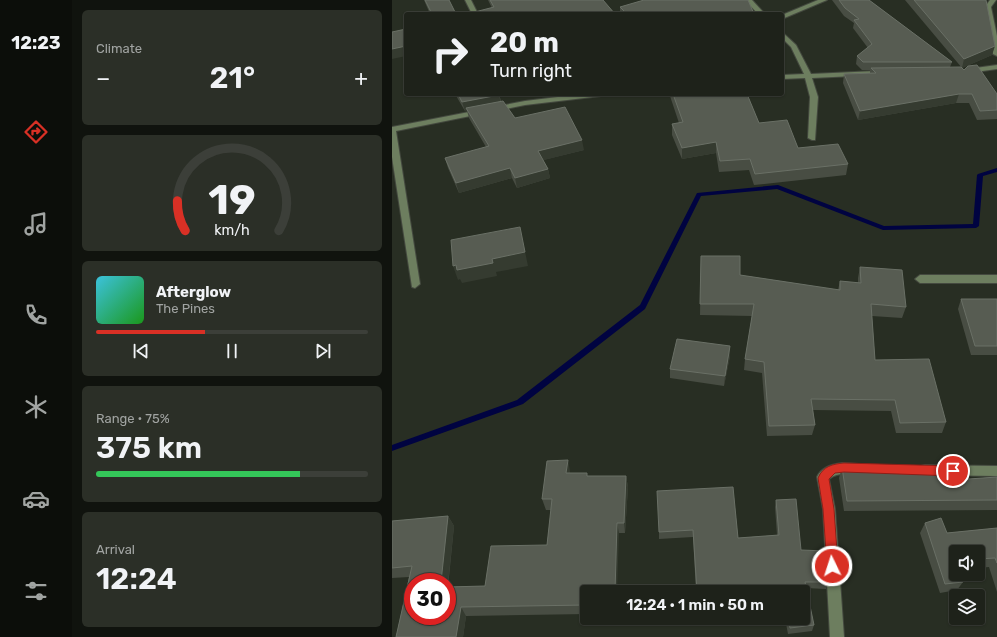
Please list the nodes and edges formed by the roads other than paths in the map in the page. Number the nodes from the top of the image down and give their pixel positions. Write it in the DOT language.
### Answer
graph roads {
  1 [pos="468,0"];
  2 [pos="748,0"];
  3 [pos="824,0"];
  4 [pos="993,0"];
  5 [pos="474,12"];
  6 [pos="760,12"];
  7 [pos="784,16"];
  8 [pos="784,36"];
  9 [pos="997,54"];
  10 [pos="997,67"];
  11 [pos="885,73"];
  12 [pos="958,73"];
  13 [pos="808,75"];
  14 [pos="784,77"];
  15 [pos="520,96"];
  16 [pos="584,96"];
  17 [pos="525,103"];
  18 [pos="392,129"];
  19 [pos="812,138"];
  20 [pos="920,279"];
  21 [pos="997,279"];
  22 [pos="415,284"];
  23 [pos="868,468"];
  24 [pos="914,470"];
  25 [pos="997,471"];
  26 [pos="837,637"];
  1 -- 5 [label="street"];
  2 -- 6 [label="street"];
  3 -- 7 [label="street"];
  4 -- 9 [label="street"];
  8 -- 13 [label="street"];
  10 -- 12 [label="street"];
  11 -- 13 [label="street"];
  13 -- 14 [label="street"];
  13 -- 19 [label="street"];
  15 -- 17 [label="street"];
  16 -- 17 [label="street"];
  17 -- 18 [label="street"];
  18 -- 22 [label="street"];
  20 -- 21 [label="street"];
  23 -- 26 [label="street"];
  24 -- 25 [label="street"];
}
